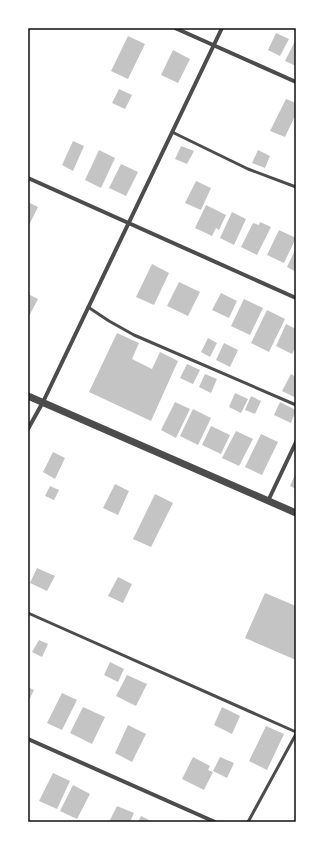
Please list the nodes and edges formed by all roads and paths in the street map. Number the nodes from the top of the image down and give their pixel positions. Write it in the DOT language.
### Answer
graph roads {
  1 [pos="175,28"];
  2 [pos="222,28"];
  3 [pos="214,46"];
  4 [pos="296,82"];
  5 [pos="172,132"];
  6 [pos="28,178"];
  7 [pos="296,187"];
  8 [pos="128,223"];
  9 [pos="296,298"];
  10 [pos="88,307"];
  11 [pos="28,396"];
  12 [pos="43,402"];
  13 [pos="296,405"];
  14 [pos="28,429"];
  15 [pos="296,442"];
  16 [pos="268,501"];
  17 [pos="296,513"];
  18 [pos="28,613"];
  19 [pos="296,733"];
  20 [pos="28,739"];
  21 [pos="215,822"];
  22 [pos="248,822"];
  1 -- 3 [label="street"];
  2 -- 3 [label="street"];
  3 -- 4 [label="street"];
  3 -- 5 [label="street"];
  5 -- 7 [label="lane"];
  5 -- 8 [label="street"];
  6 -- 8 [label="street"];
  8 -- 9 [label="street"];
  8 -- 10 [label="street"];
  10 -- 12 [label="street"];
  10 -- 13 [label="lane"];
  11 -- 12 [label="street"];
  12 -- 14 [label="street"];
  12 -- 16 [label="street"];
  15 -- 16 [label="street"];
  16 -- 17 [label="street"];
  18 -- 19 [label="lane"];
  19 -- 22 [label="lane"];
  20 -- 21 [label="street"];
}
